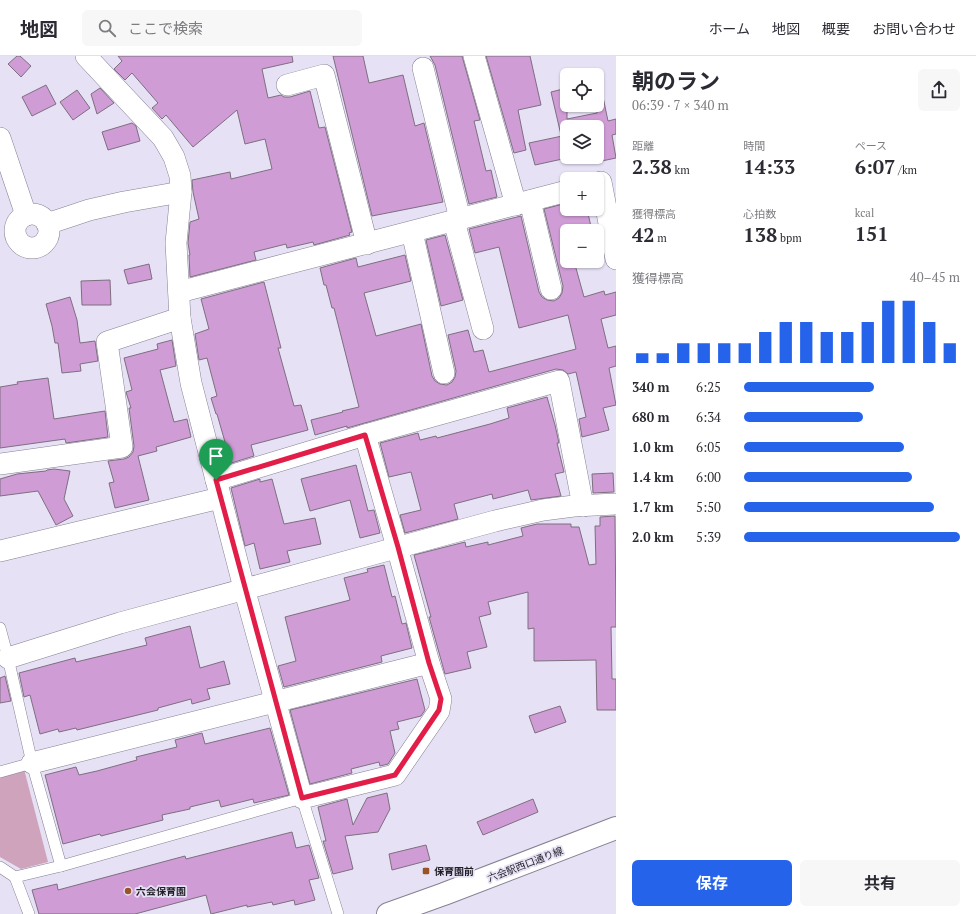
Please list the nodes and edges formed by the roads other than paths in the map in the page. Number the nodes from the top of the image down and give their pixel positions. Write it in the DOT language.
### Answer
graph roads {
  1 [pos="86,56"];
  2 [pos="474,56"];
  3 [pos="423,68"];
  4 [pos="287,86"];
  5 [pos="0,140"];
  6 [pos="605,181"];
  7 [pos="181,192"];
  8 [pos="560,193"];
  9 [pos="523,203"];
  10 [pos="26,215"];
  11 [pos="457,220"];
  12 [pos="47,224"];
  13 [pos="412,232"];
  14 [pos="8,241"];
  15 [pos="367,244"];
  16 [pos="616,259"];
  17 [pos="552,289"];
  18 [pos="179,292"];
  19 [pos="180,318"];
  20 [pos="483,329"];
  21 [pos="444,373"];
  22 [pos="365,435"];
  23 [pos="0,464"];
  24 [pos="218,489"];
  25 [pos="616,504"];
  26 [pos="583,506"];
  27 [pos="398,547"];
  28 [pos="0,551"];
  29 [pos="244,588"];
  30 [pos="0,628"];
  31 [pos="4,658"];
  32 [pos="429,663"];
  33 [pos="275,701"];
  34 [pos="32,763"];
  35 [pos="0,772"];
  36 [pos="302,798"];
  37 [pos="616,828"];
  38 [pos="61,866"];
  39 [pos="0,867"];
  40 [pos="15,877"];
  41 [pos="29,914"];
  42 [pos="338,914"];
  43 [pos="388,914"];
  1 -- 7 [label="street"];
  2 -- 9 [label="street"];
  3 -- 11 [label="street"];
  4 -- 15 [label="street"];
  5 -- 10 [label="street"];
  6 -- 16 [label="street"];
  7 -- 12 [label="street"];
  7 -- 18 [label="street"];
  8 -- 9 [label="street"];
  9 -- 11 [label="street"];
  9 -- 17 [label="street"];
  10 -- 12 [label="street"];
  10 -- 14 [label="street"];
  11 -- 13 [label="street"];
  11 -- 20 [label="street"];
  12 -- 14 [label="street"];
  13 -- 15 [label="street"];
  13 -- 21 [label="street"];
  15 -- 18 [label="street"];
  18 -- 19 [label="street"];
  19 -- 23 [label="street"];
  19 -- 24 [label="street"];
  22 -- 24 [label="street"];
  22 -- 26 [label="street"];
  22 -- 27 [label="street"];
  24 -- 28 [label="street"];
  24 -- 29 [label="street"];
  25 -- 26 [label="street"];
  26 -- 27 [label="street"];
  27 -- 29 [label="street"];
  27 -- 32 [label="street"];
  29 -- 31 [label="street"];
  29 -- 33 [label="street"];
  30 -- 31 [label="lane"];
  31 -- 34 [label="lane"];
  32 -- 33 [label="street"];
  32 -- 36 [label="street"];
  33 -- 34 [label="street"];
  33 -- 36 [label="street"];
  34 -- 35 [label="lane"];
  34 -- 38 [label="lane"];
  36 -- 38 [label="lane"];
  36 -- 42 [label="lane"];
  37 -- 43 [label="street, 六会駅西口通り線"];
  38 -- 40 [label="lane"];
  39 -- 40 [label="lane"];
  40 -- 41 [label="lane"];
}
